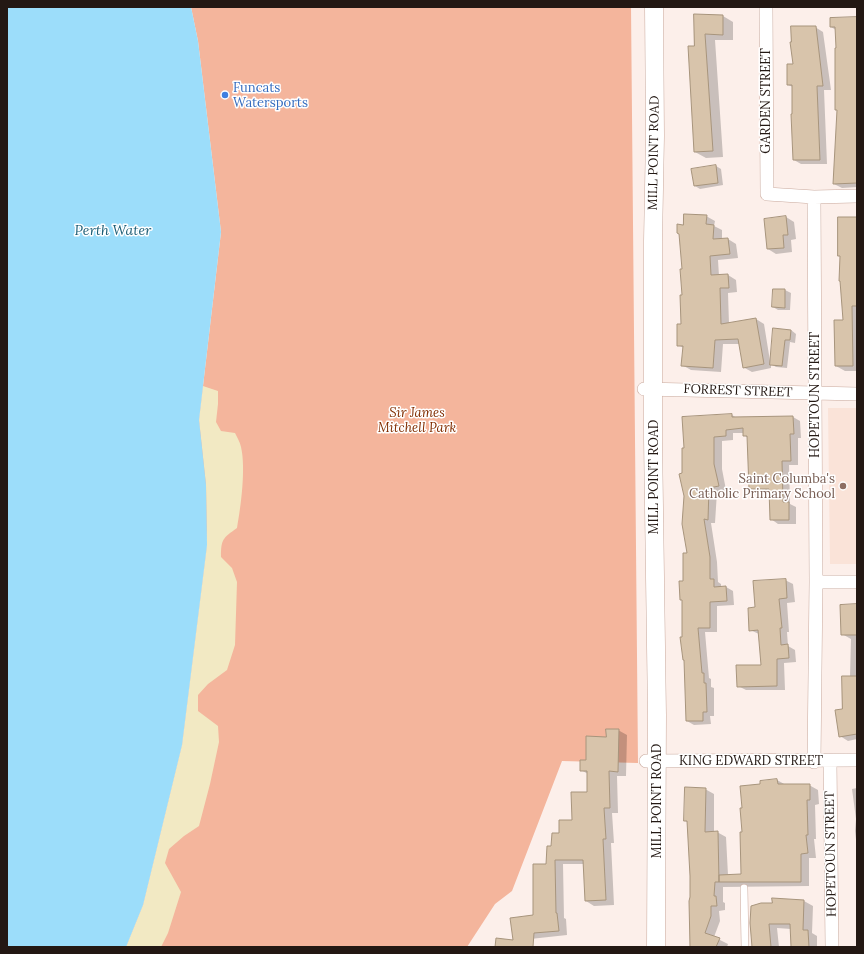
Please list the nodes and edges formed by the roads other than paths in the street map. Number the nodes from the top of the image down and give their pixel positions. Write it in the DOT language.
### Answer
graph roads {
  1 [pos="643,7"];
  2 [pos="654,7"];
  3 [pos="766,7"];
  4 [pos="814,196"];
  5 [pos="857,196"];
  6 [pos="648,389"];
  7 [pos="815,394"];
  8 [pos="857,394"];
  9 [pos="816,582"];
  10 [pos="857,582"];
  11 [pos="857,760"];
  12 [pos="651,761"];
  13 [pos="830,761"];
  14 [pos="814,762"];
  15 [pos="744,888"];
  16 [pos="645,947"];
  17 [pos="656,947"];
  18 [pos="744,947"];
  19 [pos="832,947"];
  1 -- 6 [label="main road, MILL POINT ROAD"];
  2 -- 6 [label="main road, MILL POINT ROAD"];
  3 -- 4 [label="street, GARDEN STREET"];
  4 -- 5 [label="street"];
  4 -- 7 [label="street, HOPETOUN STREET"];
  6 -- 7 [label="street, FORREST STREET"];
  6 -- 12 [label="main road, MILL POINT ROAD"];
  7 -- 8 [label="street, FORREST STREET"];
  7 -- 9 [label="street, HOPETOUN STREET"];
  9 -- 10 [label="street"];
  9 -- 14 [label="street, HOPETOUN STREET"];
  11 -- 13 [label="street, KING EDWARD STREET"];
  12 -- 14 [label="street, KING EDWARD STREET"];
  12 -- 16 [label="main road, MILL POINT ROAD"];
  12 -- 17 [label="main road, MILL POINT ROAD"];
  13 -- 14 [label="street, KING EDWARD STREET"];
  13 -- 19 [label="street, HOPETOUN STREET"];
  15 -- 18 [label="lane"];
}
